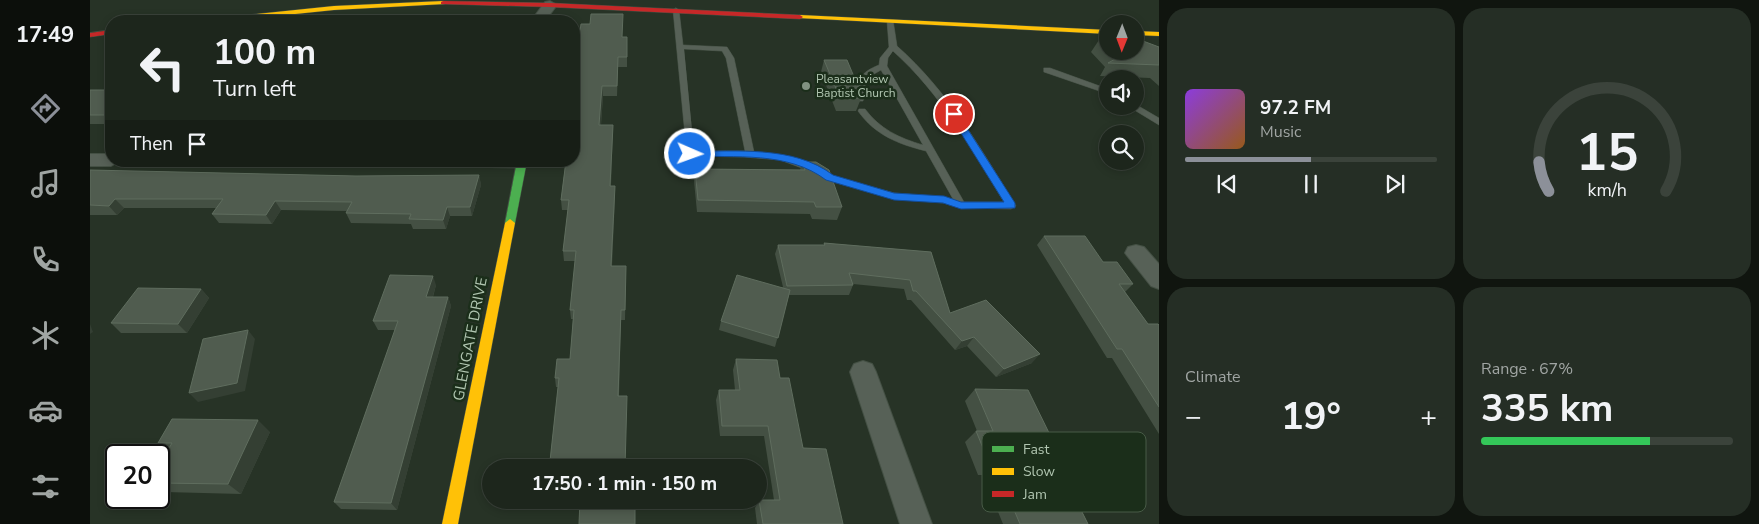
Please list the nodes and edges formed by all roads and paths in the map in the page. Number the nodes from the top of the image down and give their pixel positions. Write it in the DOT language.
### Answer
graph roads {
  1 [pos="550,5"];
  2 [pos="676,10"];
  3 [pos="266,15"];
  4 [pos="542,15"];
  5 [pos="552,15"];
  6 [pos="890,21"];
  7 [pos="1099,32"];
  8 [pos="105,33"];
  9 [pos="1144,33"];
  10 [pos="1159,34"];
  11 [pos="90,35"];
  12 [pos="679,47"];
  13 [pos="893,48"];
  14 [pos="883,66"];
  15 [pos="1047,70"];
  16 [pos="1099,89"];
  17 [pos="860,99"];
  18 [pos="862,112"];
  19 [pos="1144,112"];
  20 [pos="1159,122"];
  21 [pos="929,149"];
  22 [pos="750,155"];
  23 [pos="90,160"];
  24 [pos="105,160"];
  25 [pos="521,167"];
  26 [pos="961,206"];
  27 [pos="1136,253"];
  28 [pos="1159,280"];
  29 [pos="863,372"];
  30 [pos="450,524"];
  31 [pos="916,524"];
  1 -- 2 [label="main road"];
  1 -- 3 [label="main road"];
  1 -- 4 [label="street"];
  1 -- 5 [label="street"];
  2 -- 6 [label="main road"];
  2 -- 12 [label="lane"];
  6 -- 7 [label="main road"];
  6 -- 13 [label="lane"];
  8 -- 11 [label="main road"];
  9 -- 10 [label="main road"];
  12 -- 22 [label="lane"];
  12 -- 22 [label="lane"];
  13 -- 14 [label="lane"];
  13 -- 26 [label="lane"];
  14 -- 17 [label="lane"];
  14 -- 21 [label="lane"];
  15 -- 16 [label="lane"];
  18 -- 21 [label="lane"];
  19 -- 20 [label="lane"];
  21 -- 26 [label="lane"];
  22 -- 26 [label="lane"];
  23 -- 24 [label="street"];
  25 -- 30 [label="main road, GLENGATE DRIVE"];
  27 -- 28 [label="street"];
  29 -- 31 [label="street"];
}
